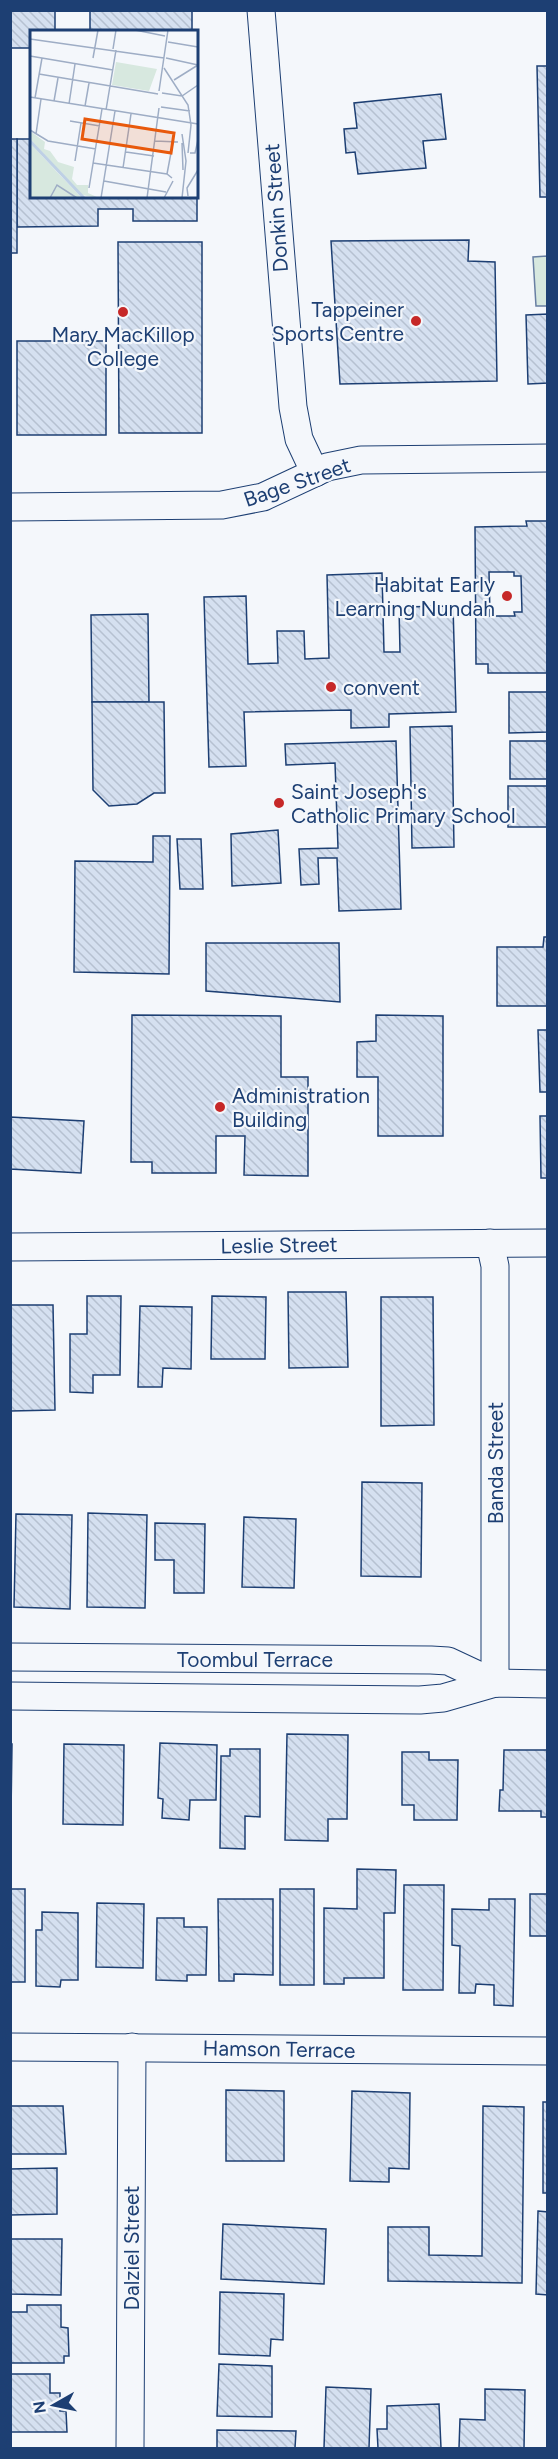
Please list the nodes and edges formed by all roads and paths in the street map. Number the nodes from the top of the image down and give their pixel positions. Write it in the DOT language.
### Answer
graph roads {
  1 [pos="261,10"];
  2 [pos="548,458"];
  3 [pos="315,473"];
  4 [pos="10,507"];
  5 [pos="490,1243"];
  6 [pos="548,1243"];
  7 [pos="10,1247"];
  8 [pos="10,1657"];
  9 [pos="495,1683"];
  10 [pos="548,1684"];
  11 [pos="10,1696"];
  12 [pos="10,2047"];
  13 [pos="132,2047"];
  14 [pos="548,2051"];
  15 [pos="130,2448"];
  1 -- 3 [label="street, Donkin Street"];
  2 -- 3 [label="street, Bage Street"];
  3 -- 4 [label="street, Bage Street"];
  5 -- 6 [label="street, Leslie Street"];
  5 -- 7 [label="street, Leslie Street"];
  5 -- 9 [label="street, Banda Street"];
  8 -- 9 [label="street, Toombul Terrace"];
  9 -- 10 [label="street, Toombul Terrace"];
  9 -- 11 [label="street, Toombul Terrace"];
  12 -- 13 [label="street, Hamson Terrace"];
  13 -- 14 [label="street, Hamson Terrace"];
  13 -- 15 [label="street, Dalziel Street"];
}
